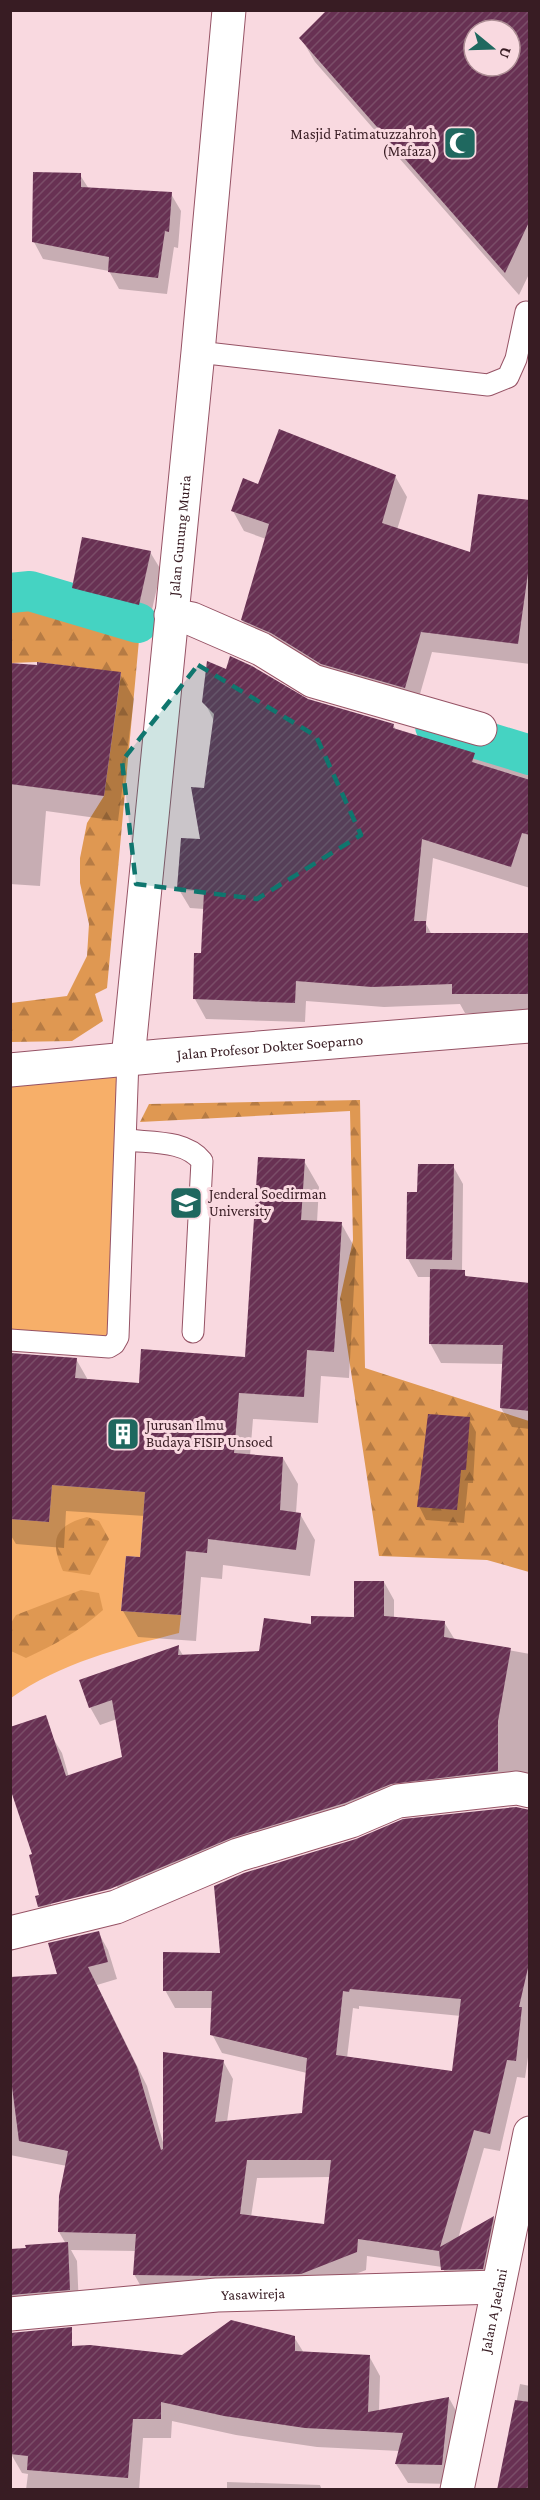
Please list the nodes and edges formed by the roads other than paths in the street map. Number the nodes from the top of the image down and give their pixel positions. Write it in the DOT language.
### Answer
graph roads {
  1 [pos="229,10"];
  2 [pos="526,312"];
  3 [pos="198,352"];
  4 [pos="171,615"];
  5 [pos="480,729"];
  6 [pos="530,1026"];
  7 [pos="128,1059"];
  8 [pos="10,1070"];
  9 [pos="127,1140"];
  10 [pos="193,1332"];
  11 [pos="10,1340"];
  12 [pos="530,1791"];
  13 [pos="10,1933"];
  14 [pos="530,2133"];
  15 [pos="521,2218"];
  16 [pos="498,2288"];
  17 [pos="10,2314"];
  18 [pos="457,2490"];
  1 -- 3 [label="street, Jalan Gunung Muria"];
  2 -- 3 [label="lane"];
  3 -- 4 [label="street, Jalan Gunung Muria"];
  4 -- 5 [label="street"];
  4 -- 7 [label="street, Jalan Gunung Muria"];
  6 -- 7 [label="street, Jalan Profesor Dokter Soeparno"];
  7 -- 8 [label="street, Jalan Profesor Dokter Soeparno"];
  7 -- 9 [label="lane"];
  9 -- 10 [label="lane"];
  9 -- 11 [label="lane"];
  12 -- 13 [label="street"];
  14 -- 15 [label="street, Jalan A Jaelani"];
  15 -- 16 [label="street, Jalan A Jaelani"];
  16 -- 17 [label="street, Yasawireja"];
  16 -- 18 [label="street, Jalan A Jaelani"];
}
